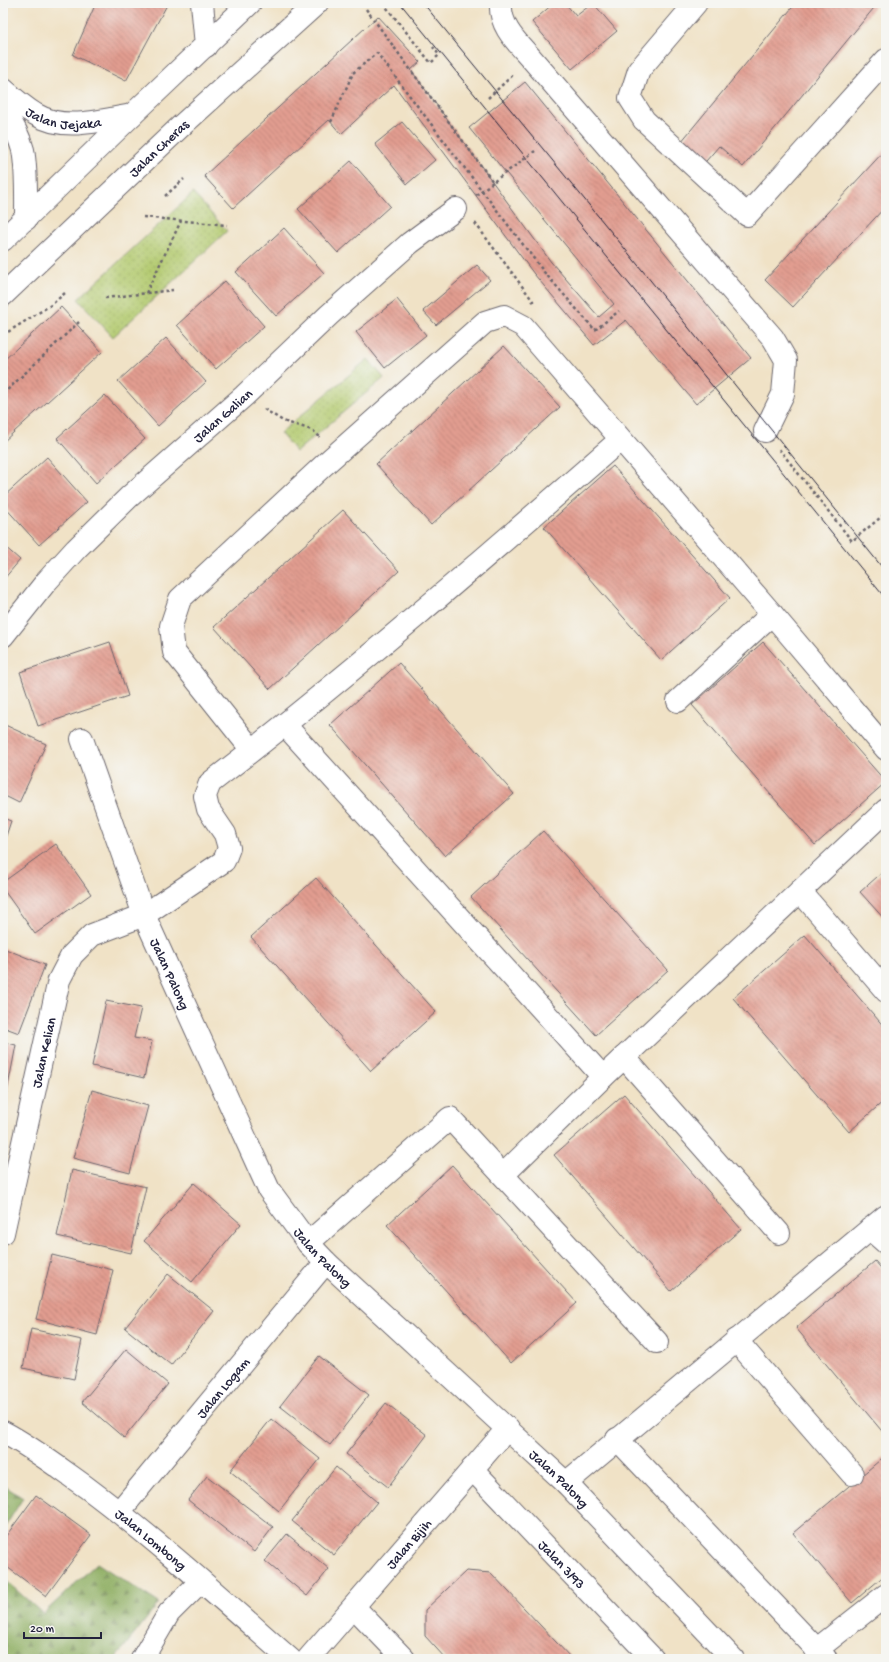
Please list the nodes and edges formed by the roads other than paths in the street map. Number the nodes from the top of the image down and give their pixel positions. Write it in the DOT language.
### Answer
graph roads {
  1 [pos="202,3"];
  2 [pos="250,3"];
  3 [pos="317,3"];
  4 [pos="502,3"];
  5 [pos="696,3"];
  6 [pos="206,46"];
  7 [pos="886,60"];
  8 [pos="3,89"];
  9 [pos="3,108"];
  10 [pos="132,115"];
  11 [pos="464,213"];
  12 [pos="26,218"];
  13 [pos="3,240"];
  14 [pos="3,295"];
  15 [pos="765,431"];
  16 [pos="620,440"];
  17 [pos="772,614"];
  18 [pos="3,636"];
  19 [pos="678,700"];
  20 [pos="285,725"];
  21 [pos="82,739"];
  22 [pos="886,749"];
  23 [pos="252,750"];
  24 [pos="886,810"];
  25 [pos="800,891"];
  26 [pos="144,915"];
  27 [pos="886,991"];
  28 [pos="624,1057"];
  29 [pos="603,1077"];
  30 [pos="503,1175"];
  31 [pos="881,1229"];
  32 [pos="779,1233"];
  33 [pos="3,1234"];
  34 [pos="308,1243"];
  35 [pos="326,1262"];
  36 [pos="736,1340"];
  37 [pos="657,1342"];
  38 [pos="508,1428"];
  39 [pos="3,1432"];
  40 [pos="617,1439"];
  41 [pos="472,1469"];
  42 [pos="852,1474"];
  43 [pos="566,1483"];
  44 [pos="119,1512"];
  45 [pos="201,1581"];
  46 [pos="886,1595"];
  47 [pos="354,1607"];
  48 [pos="821,1654"];
  49 [pos="142,1659"];
  50 [pos="290,1659"];
  51 [pos="308,1659"];
  52 [pos="404,1659"];
  53 [pos="652,1659"];
  54 [pos="733,1659"];
  1 -- 6 [label="street"];
  2 -- 6 [label="street"];
  3 -- 14 [label="street, Jalan Cheras"];
  4 -- 15 [label="street"];
  5 -- 7 [label="street"];
  6 -- 10 [label="street"];
  8 -- 10 [label="street, Jalan Jejaka"];
  9 -- 12 [label="street, Jalan Jejaka"];
  10 -- 12 [label="street"];
  11 -- 18 [label="street, Jalan Galian"];
  12 -- 13 [label="street"];
  16 -- 17 [label="street"];
  16 -- 20 [label="street, Jalan Kelian"];
  16 -- 23 [label="street"];
  17 -- 19 [label="street"];
  17 -- 22 [label="street"];
  20 -- 23 [label="street, Jalan Kelian"];
  20 -- 29 [label="street"];
  21 -- 26 [label="street, Jalan Palong"];
  23 -- 26 [label="street, Jalan Kelian"];
  24 -- 25 [label="street"];
  25 -- 27 [label="street"];
  25 -- 28 [label="street"];
  26 -- 33 [label="street, Jalan Kelian"];
  26 -- 34 [label="street, Jalan Palong"];
  28 -- 29 [label="street"];
  28 -- 32 [label="street"];
  29 -- 30 [label="street"];
  30 -- 34 [label="street"];
  30 -- 37 [label="street"];
  31 -- 36 [label="street"];
  34 -- 35 [label="street, Jalan Palong"];
  35 -- 38 [label="street, Jalan Palong"];
  35 -- 44 [label="street, Jalan Logam"];
  36 -- 40 [label="street"];
  36 -- 42 [label="street"];
  38 -- 41 [label="street, Jalan Bijih"];
  38 -- 43 [label="street, Jalan Palong"];
  39 -- 44 [label="street, Jalan Lombong"];
  40 -- 43 [label="street"];
  40 -- 48 [label="street"];
  41 -- 47 [label="street, Jalan Bijih"];
  41 -- 53 [label="street, Jalan 3/93"];
  43 -- 54 [label="street, Jalan Palong"];
  44 -- 45 [label="street, Jalan Lombong"];
  45 -- 49 [label="street"];
  45 -- 50 [label="street, Jalan Lombong"];
  46 -- 48 [label="street"];
  47 -- 51 [label="street, Jalan Bijih"];
  47 -- 52 [label="street"];
}
